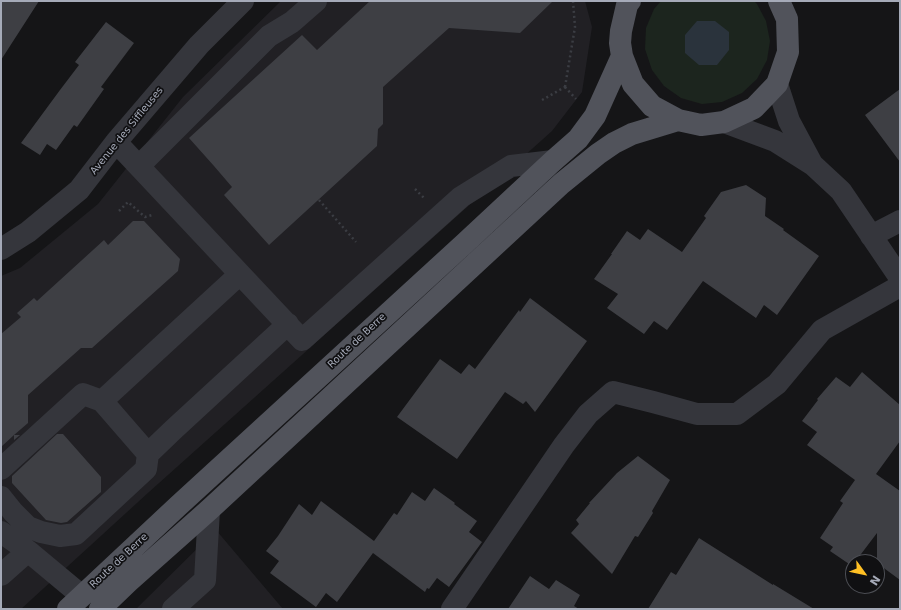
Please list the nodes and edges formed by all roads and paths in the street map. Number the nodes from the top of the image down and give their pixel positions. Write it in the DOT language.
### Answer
graph roads {
  1 [pos="243,1"];
  2 [pos="316,1"];
  3 [pos="573,1"];
  4 [pos="618,1"];
  5 [pos="630,1"];
  6 [pos="787,7"];
  7 [pos="621,31"];
  8 [pos="622,56"];
  9 [pos="777,84"];
  10 [pos="565,87"];
  11 [pos="576,99"];
  12 [pos="542,100"];
  13 [pos="678,120"];
  14 [pos="724,122"];
  15 [pos="116,142"];
  16 [pos="553,161"];
  17 [pos="813,165"];
  18 [pos="139,166"];
  19 [pos="319,200"];
  20 [pos="119,211"];
  21 [pos="145,217"];
  22 [pos="900,221"];
  23 [pos="871,236"];
  24 [pos="356,242"];
  25 [pos="1,249"];
  26 [pos="240,274"];
  27 [pos="900,278"];
  28 [pos="900,286"];
  29 [pos="288,324"];
  30 [pos="102,401"];
  31 [pos="148,454"];
  32 [pos="1,469"];
  33 [pos="1,497"];
  34 [pos="209,510"];
  35 [pos="1,532"];
  36 [pos="28,551"];
  37 [pos="1,575"];
  38 [pos="75,603"];
  39 [pos="100,609"];
  40 [pos="173,609"];
  41 [pos="452,609"];
  1 -- 15 [label="street, Avenue des Siffleuses"];
  2 -- 18 [label="street"];
  3 -- 10 [label="path"];
  4 -- 7 [label="street"];
  5 -- 7 [label="main road"];
  6 -- 9 [label="main road"];
  7 -- 8 [label="main road"];
  8 -- 13 [label="main road"];
  8 -- 16 [label="main road, Route de Berre"];
  9 -- 14 [label="main road"];
  9 -- 17 [label="street"];
  10 -- 11 [label="path"];
  10 -- 12 [label="path"];
  13 -- 14 [label="main road"];
  13 -- 34 [label="main road"];
  14 -- 17 [label="street"];
  15 -- 18 [label="street"];
  15 -- 25 [label="street, Avenue des Siffleuses"];
  16 -- 29 [label="street"];
  16 -- 38 [label="main road, Route de Berre"];
  17 -- 23 [label="street"];
  18 -- 26 [label="street"];
  19 -- 24 [label="path"];
  20 -- 21 [label="path"];
  22 -- 23 [label="street"];
  23 -- 27 [label="street"];
  26 -- 29 [label="street"];
  26 -- 30 [label="street"];
  28 -- 41 [label="street"];
  29 -- 31 [label="street"];
  30 -- 31 [label="street"];
  30 -- 32 [label="street"];
  31 -- 33 [label="street"];
  34 -- 39 [label="main road"];
  34 -- 40 [label="street"];
  35 -- 36 [label="street"];
  36 -- 37 [label="street"];
  36 -- 38 [label="street"];
}
